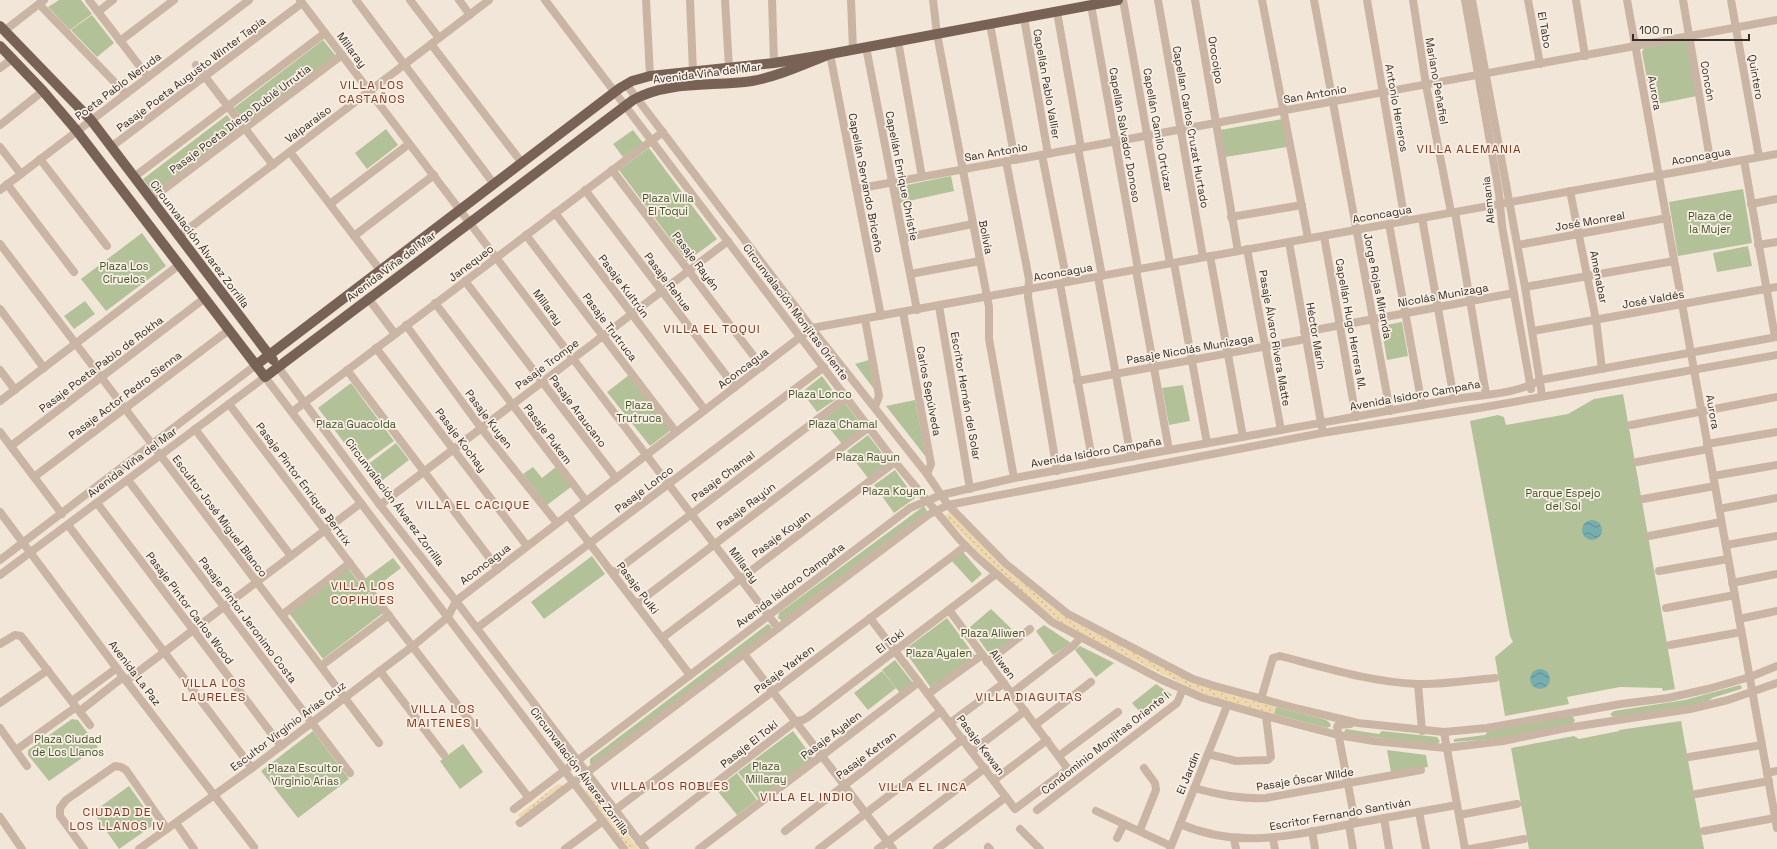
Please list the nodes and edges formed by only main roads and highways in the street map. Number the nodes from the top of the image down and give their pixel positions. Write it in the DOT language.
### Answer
graph roads {
  1 [pos="1118,0"];
  2 [pos="1078,4"];
  3 [pos="2,28"];
  4 [pos="0,46"];
  5 [pos="830,54"];
  6 [pos="774,63"];
  7 [pos="780,73"];
  8 [pos="269,355"];
  9 [pos="256,365"];
  10 [pos="278,367"];
  11 [pos="265,377"];
  1 -- 2 [label="main road, Avenida Viña del Mar"];
  2 -- 5 [label="main road, Avenida Viña del Mar"];
  3 -- 8 [label="main road, Circunvalación Álvarez Zorrilla"];
  4 -- 9 [label="main road, Circunvalación Álvarez Zorrilla"];
  5 -- 6 [label="main road, Avenida Viña del Mar"];
  5 -- 7 [label="main road, Avenida Viña del Mar"];
  6 -- 7 [label="main road"];
  6 -- 8 [label="main road, Avenida Viña del Mar"];
  7 -- 10 [label="main road, Avenida Viña del Mar"];
  8 -- 9 [label="main road, Avenida Viña del Mar"];
  8 -- 10 [label="main road, Circunvalación Álvarez Zorrilla"];
  9 -- 11 [label="main road, Circunvalación Álvarez Zorrilla"];
  10 -- 11 [label="main road, Avenida Viña del Mar"];
}
